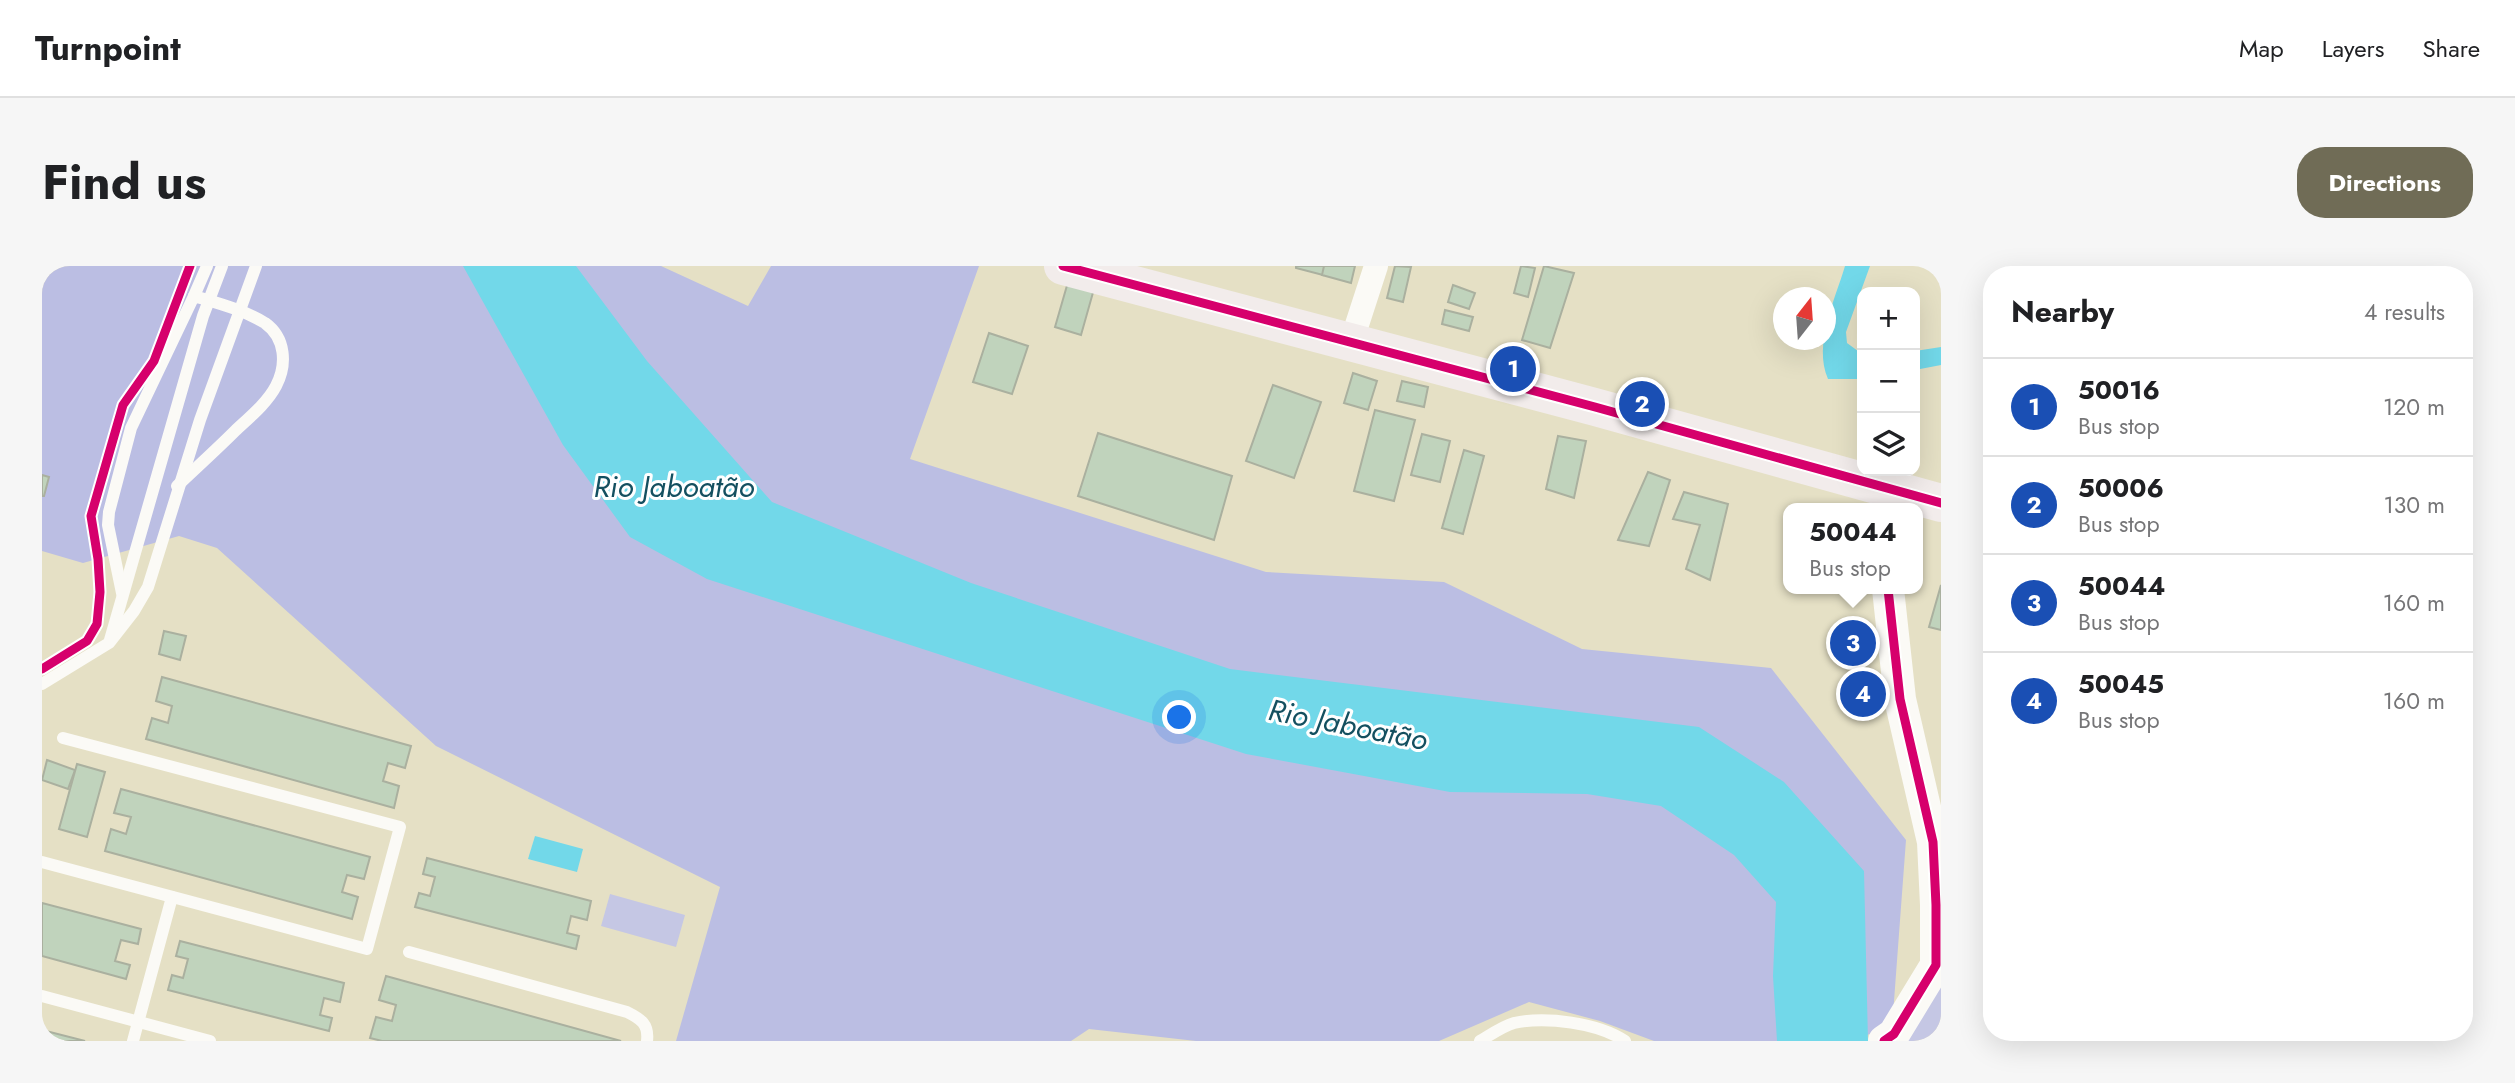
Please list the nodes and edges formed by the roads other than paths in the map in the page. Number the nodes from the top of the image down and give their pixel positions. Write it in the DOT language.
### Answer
graph roads {
  1 [pos="207,266"];
  2 [pos="222,266"];
  3 [pos="256,266"];
  4 [pos="1063,266"];
  5 [pos="1376,266"];
  6 [pos="194,296"];
  7 [pos="208,300"];
  8 [pos="239,312"];
  9 [pos="1351,342"];
  10 [pos="177,486"];
  11 [pos="1878,497"];
  12 [pos="1941,503"];
  13 [pos="121,593"];
  14 [pos="1889,594"];
  15 [pos="108,643"];
  16 [pos="42,684"];
  17 [pos="63,738"];
  18 [pos="42,862"];
  19 [pos="172,897"];
  20 [pos="409,952"];
  21 [pos="42,996"];
  22 [pos="138,1022"];
  23 [pos="133,1041"];
  24 [pos="210,1041"];
  25 [pos="647,1041"];
  26 [pos="1480,1041"];
  27 [pos="1625,1041"];
  28 [pos="1884,1041"];
  1 -- 6 [label="lane"];
  2 -- 7 [label="lane"];
  3 -- 8 [label="lane"];
  4 -- 9 [label="main road"];
  5 -- 9 [label="street"];
  6 -- 7 [label="lane"];
  6 -- 13 [label="lane"];
  7 -- 8 [label="lane"];
  7 -- 13 [label="lane"];
  8 -- 10 [label="lane"];
  8 -- 10 [label="lane"];
  9 -- 11 [label="main road"];
  10 -- 15 [label="lane"];
  11 -- 12 [label="main road"];
  13 -- 15 [label="lane"];
  14 -- 28 [label="street"];
  15 -- 16 [label="lane"];
  17 -- 19 [label="lane"];
  18 -- 19 [label="lane"];
  19 -- 22 [label="lane"];
  20 -- 25 [label="lane"];
  21 -- 22 [label="lane"];
  22 -- 23 [label="lane"];
  22 -- 24 [label="lane"];
  26 -- 27 [label="lane"];
}
